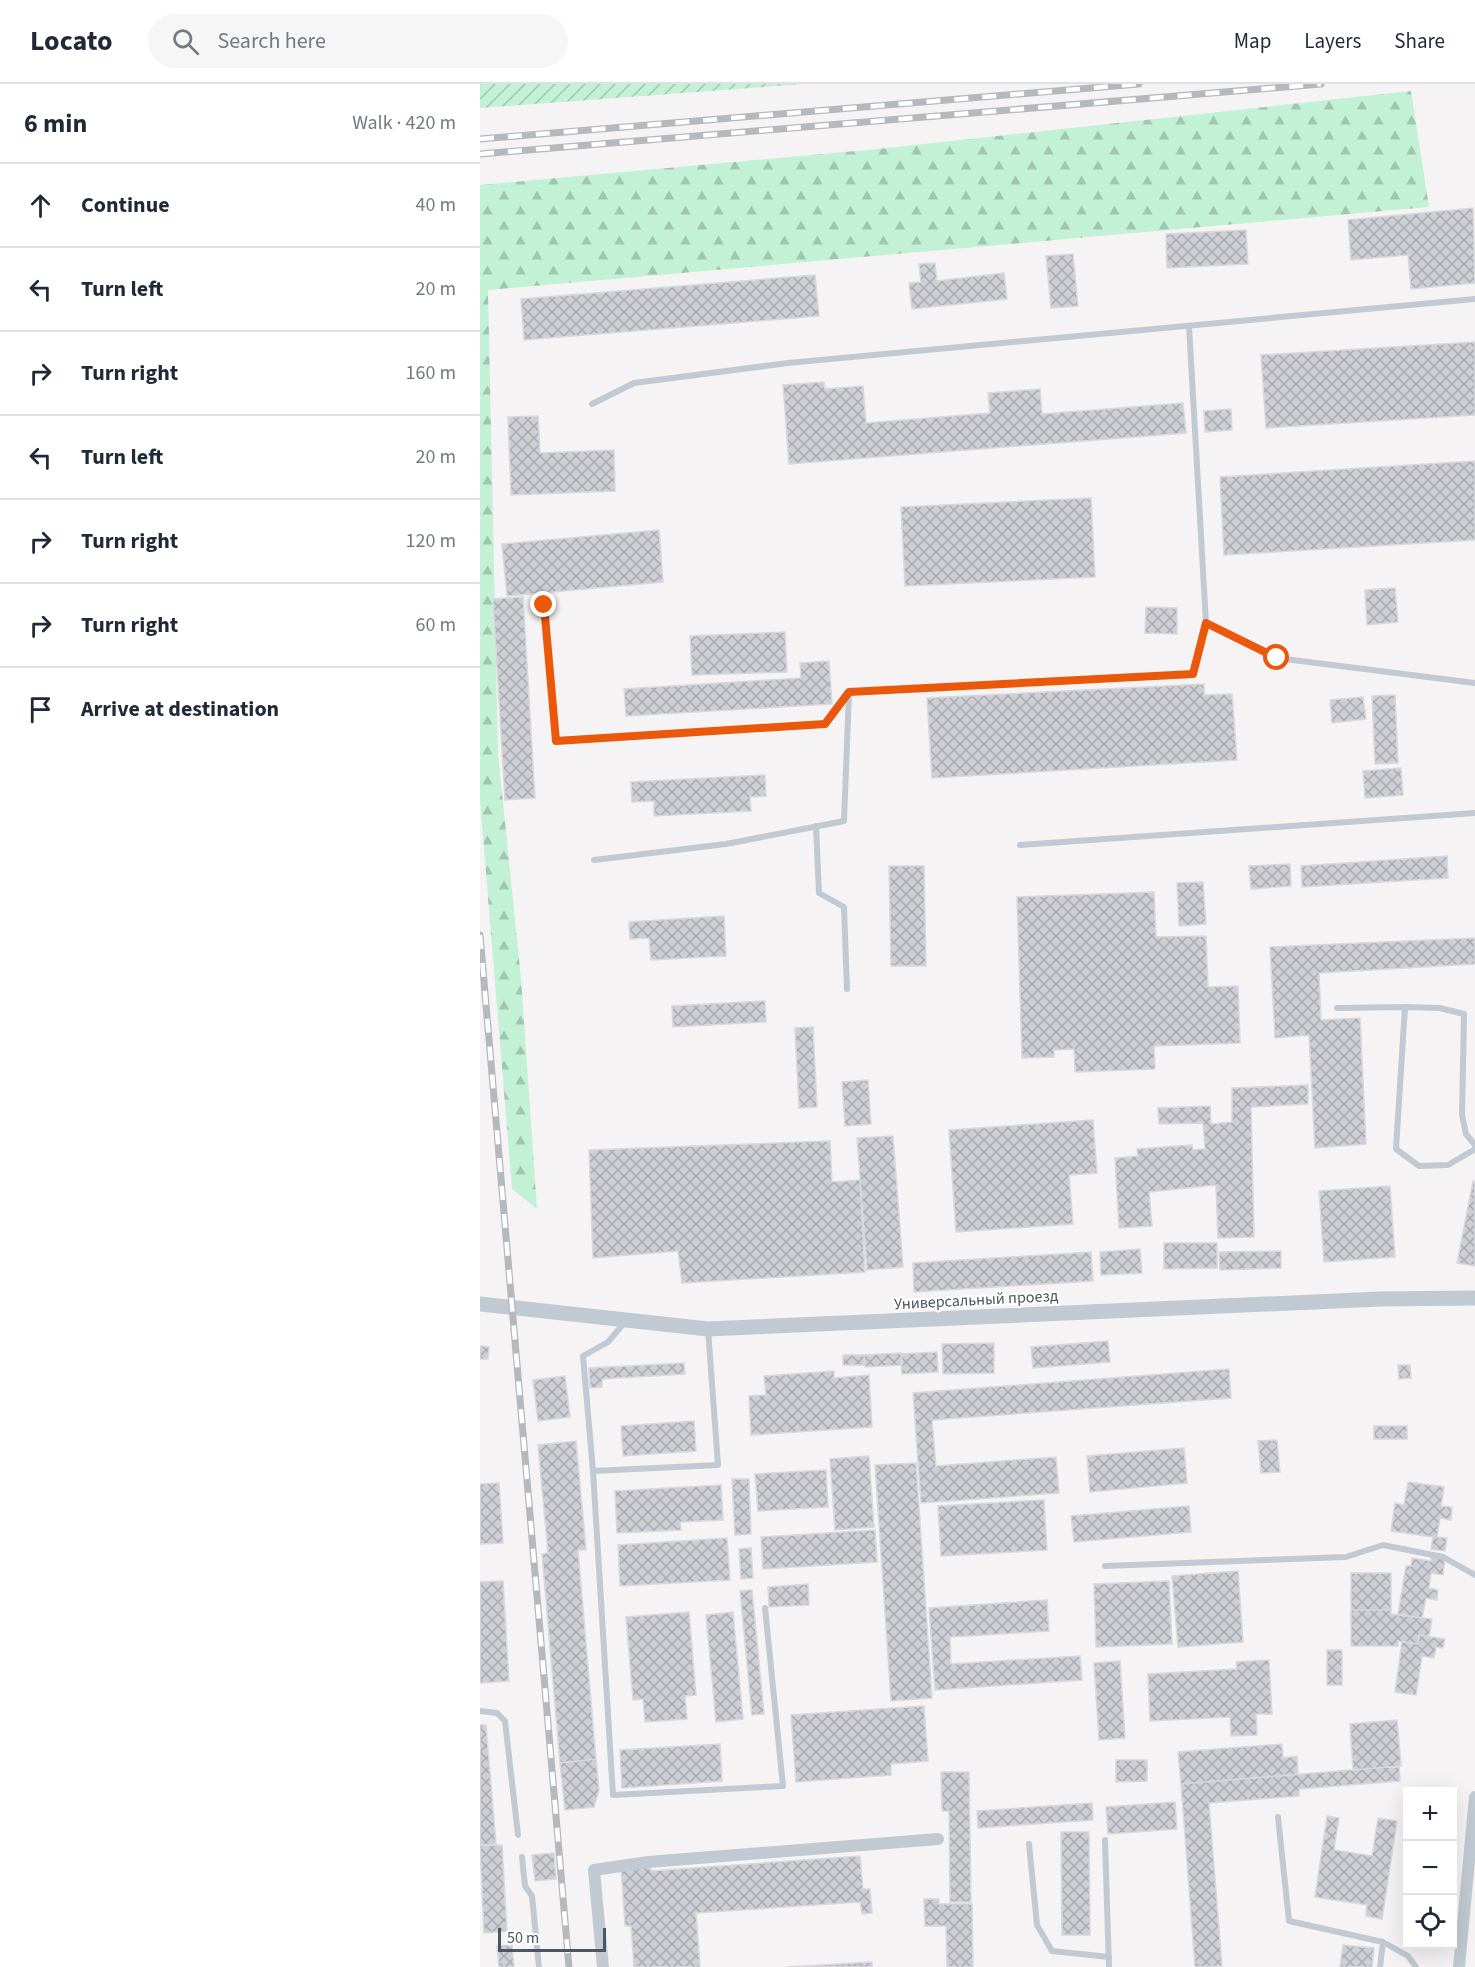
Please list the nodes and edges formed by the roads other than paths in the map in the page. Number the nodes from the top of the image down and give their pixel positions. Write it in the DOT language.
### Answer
graph roads {
  1 [pos="1475,299"];
  2 [pos="1189,326"];
  3 [pos="592,405"];
  4 [pos="544,605"];
  5 [pos="1206,623"];
  6 [pos="1475,683"];
  7 [pos="849,692"];
  8 [pos="1475,813"];
  9 [pos="816,826"];
  10 [pos="1020,845"];
  11 [pos="594,860"];
  12 [pos="847,988"];
  13 [pos="1405,1007"];
  14 [pos="1337,1008"];
  15 [pos="1475,1147"];
  16 [pos="1475,1298"];
  17 [pos="480,1304"];
  18 [pos="626,1320"];
  19 [pos="708,1329"];
  20 [pos="593,1471"];
  21 [pos="1105,1566"];
  22 [pos="1475,1575"];
  23 [pos="765,1608"];
  24 [pos="480,1711"];
  25 [pos="1475,1797"];
  26 [pos="1278,1817"];
  27 [pos="518,1835"];
  28 [pos="938,1839"];
  29 [pos="1105,1839"];
  30 [pos="1029,1844"];
  31 [pos="1472,1848"];
  32 [pos="522,1857"];
  33 [pos="1383,1942"];
  34 [pos="1108,1957"];
  35 [pos="539,1967"];
  36 [pos="603,1967"];
  37 [pos="1109,1967"];
  38 [pos="1380,1967"];
  39 [pos="1416,1967"];
  40 [pos="1459,1967"];
  1 -- 2 [label="lane"];
  2 -- 3 [label="lane"];
  2 -- 5 [label="lane"];
  4 -- 7 [label="lane"];
  5 -- 6 [label="lane"];
  5 -- 7 [label="lane"];
  7 -- 9 [label="lane"];
  8 -- 10 [label="lane"];
  9 -- 11 [label="lane"];
  9 -- 12 [label="lane"];
  13 -- 14 [label="lane"];
  13 -- 15 [label="lane"];
  13 -- 15 [label="lane"];
  16 -- 19 [label="street, Универсальный проезд"];
  17 -- 18 [label="street, Универсальный проезд"];
  18 -- 19 [label="street, Универсальный проезд"];
  18 -- 20 [label="lane"];
  19 -- 20 [label="lane"];
  20 -- 23 [label="lane"];
  21 -- 22 [label="lane"];
  24 -- 27 [label="lane"];
  25 -- 31 [label="street"];
  26 -- 33 [label="lane"];
  28 -- 36 [label="street"];
  29 -- 34 [label="lane"];
  30 -- 34 [label="lane"];
  31 -- 40 [label="street"];
  32 -- 35 [label="lane"];
  33 -- 38 [label="lane"];
  33 -- 39 [label="lane"];
  34 -- 37 [label="lane"];
}
